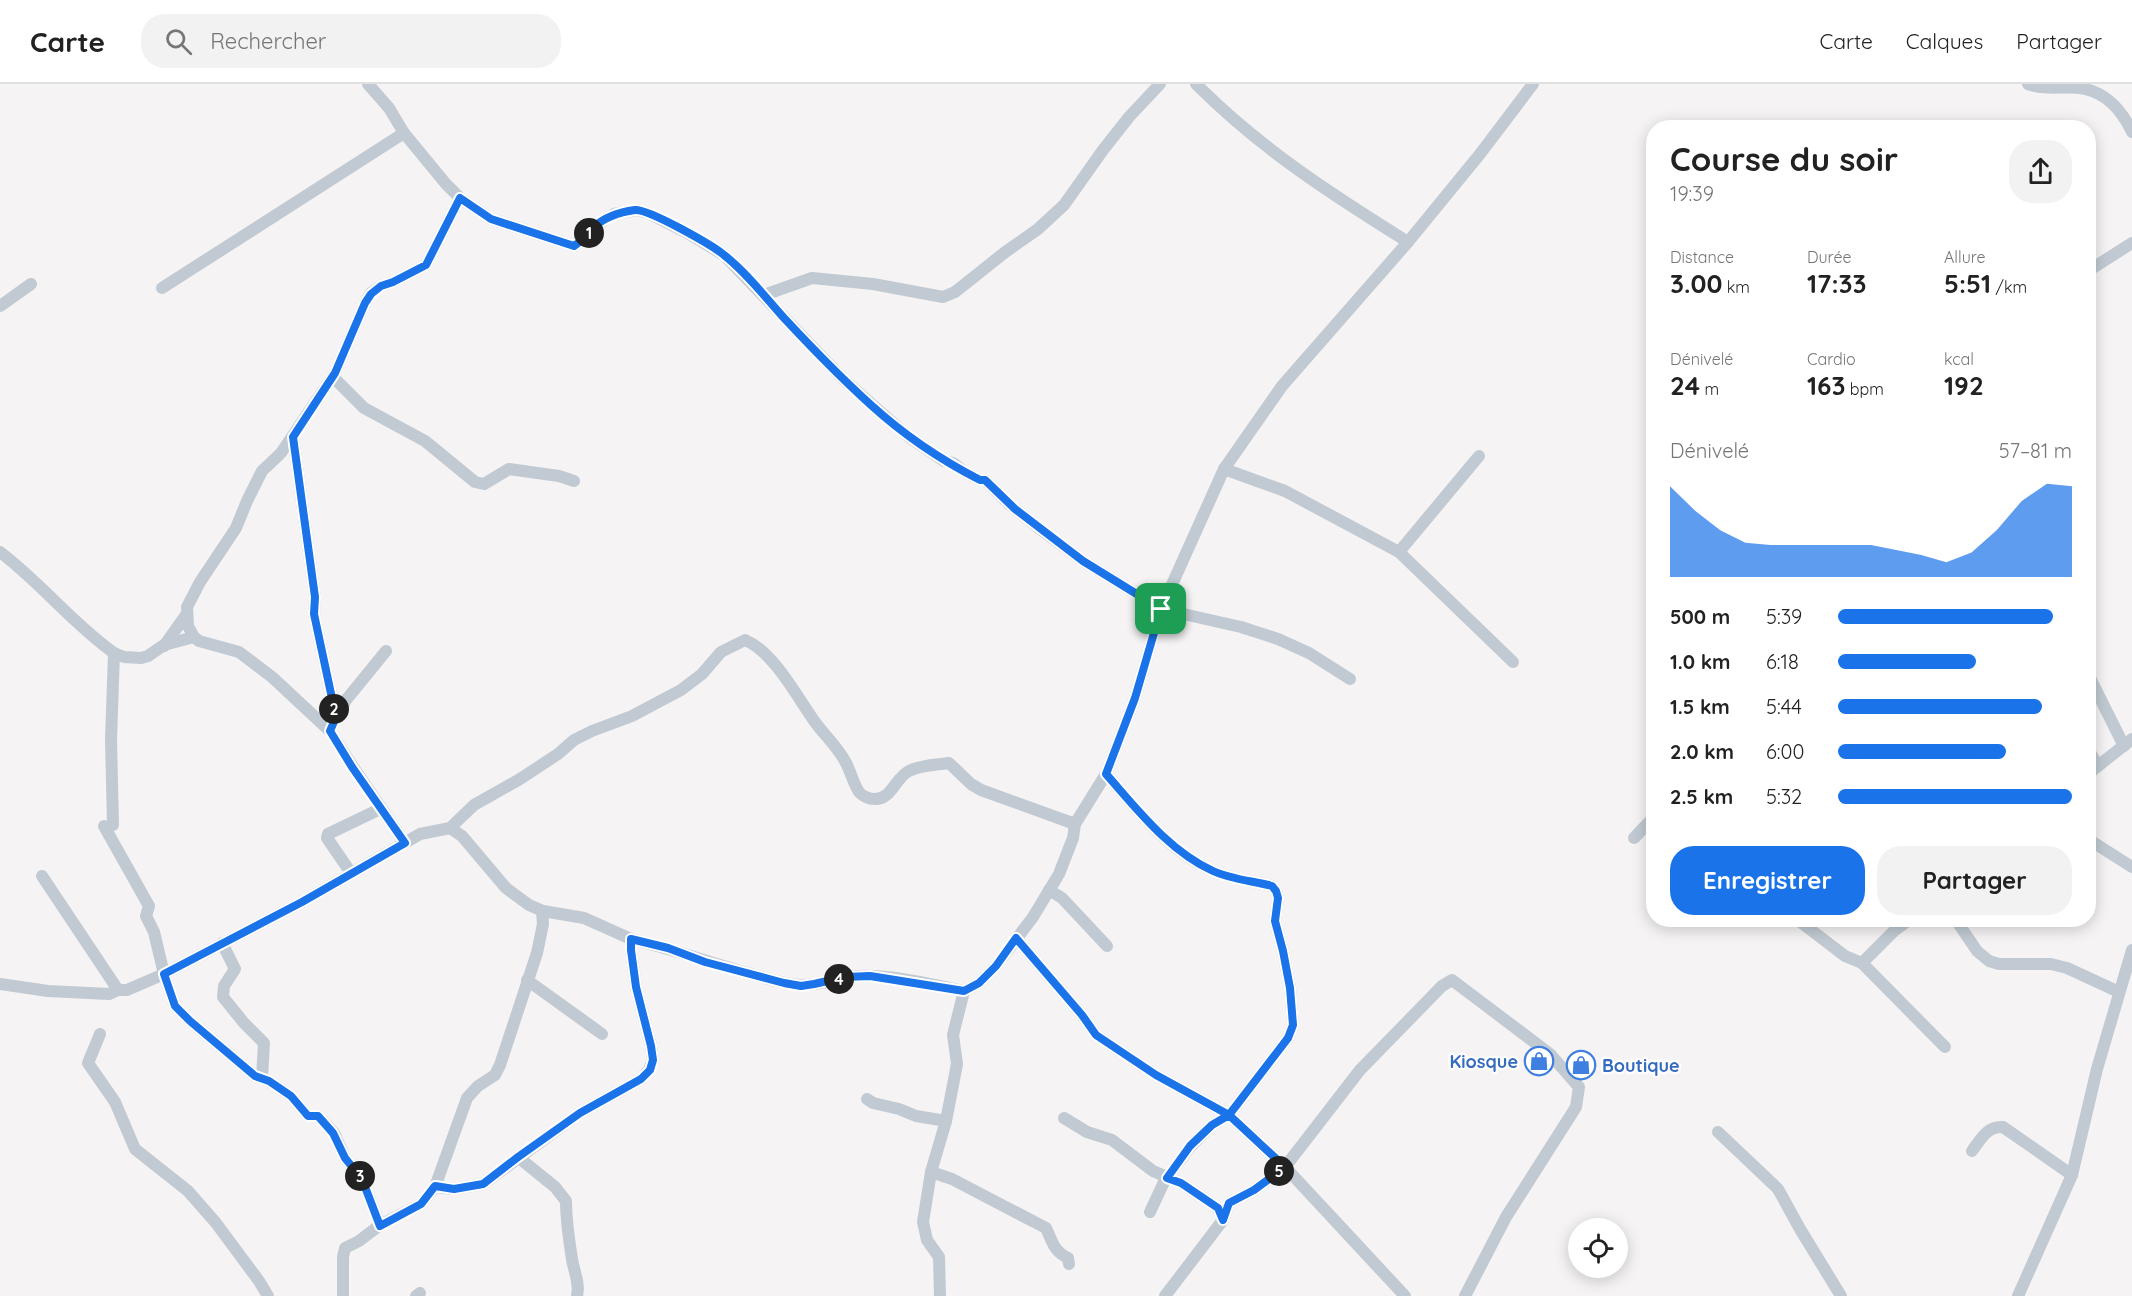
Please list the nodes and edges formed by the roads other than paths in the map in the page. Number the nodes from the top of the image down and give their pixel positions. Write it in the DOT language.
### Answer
graph roads {
  1 [pos="368,84"];
  2 [pos="1160,84"];
  3 [pos="1196,84"];
  4 [pos="1533,84"];
  5 [pos="2028,84"];
  6 [pos="2132,132"];
  7 [pos="404,133"];
  8 [pos="460,198"];
  9 [pos="1408,243"];
  10 [pos="2132,243"];
  11 [pos="2096,266"];
  12 [pos="31,284"];
  13 [pos="162,288"];
  14 [pos="765,295"];
  15 [pos="0,306"];
  16 [pos="333,377"];
  17 [pos="293,437"];
  18 [pos="1479,456"];
  19 [pos="1224,469"];
  20 [pos="574,481"];
  21 [pos="0,552"];
  22 [pos="1399,552"];
  23 [pos="1161,609"];
  24 [pos="186,615"];
  25 [pos="194,637"];
  26 [pos="164,646"];
  27 [pos="386,651"];
  28 [pos="114,653"];
  29 [pos="1513,662"];
  30 [pos="1350,679"];
  31 [pos="2096,688"];
  32 [pos="336,717"];
  33 [pos="330,731"];
  34 [pos="2128,742"];
  35 [pos="2096,763"];
  36 [pos="2098,766"];
  37 [pos="1106,774"];
  38 [pos="380,809"];
  39 [pos="1075,824"];
  40 [pos="1646,826"];
  41 [pos="450,828"];
  42 [pos="1635,838"];
  43 [pos="405,843"];
  44 [pos="2096,844"];
  45 [pos="2132,867"];
  46 [pos="351,873"];
  47 [pos="42,876"];
  48 [pos="1049,890"];
  49 [pos="542,911"];
  50 [pos="1807,927"];
  51 [pos="1901,927"];
  52 [pos="1961,927"];
  53 [pos="1016,938"];
  54 [pos="631,939"];
  55 [pos="222,943"];
  56 [pos="1107,946"];
  57 [pos="2132,950"];
  58 [pos="1862,963"];
  59 [pos="164,974"];
  60 [pos="527,980"];
  61 [pos="0,984"];
  62 [pos="118,990"];
  63 [pos="964,991"];
  64 [pos="2120,992"];
  65 [pos="100,1034"];
  66 [pos="602,1034"];
  67 [pos="1945,1047"];
  68 [pos="262,1078"];
  69 [pos="867,1099"];
  70 [pos="1229,1115"];
  71 [pos="1064,1118"];
  72 [pos="946,1121"];
  73 [pos="1718,1132"];
  74 [pos="1972,1151"];
  75 [pos="518,1157"];
  76 [pos="1285,1167"];
  77 [pos="931,1172"];
  78 [pos="2072,1174"];
  79 [pos="1167,1178"];
  80 [pos="435,1186"];
  81 [pos="1150,1212"];
  82 [pos="1223,1220"];
  83 [pos="380,1226"];
  84 [pos="1069,1264"];
  85 [pos="268,1296"];
  86 [pos="342,1296"];
  87 [pos="577,1296"];
  88 [pos="940,1296"];
  89 [pos="1165,1296"];
  90 [pos="1405,1296"];
  91 [pos="1465,1296"];
  92 [pos="1840,1296"];
  93 [pos="2018,1296"];
  1 -- 7 [label="street"];
  2 -- 14 [label="street"];
  3 -- 9 [label="street"];
  4 -- 9 [label="street"];
  5 -- 6 [label="street"];
  7 -- 8 [label="street"];
  7 -- 13 [label="street"];
  8 -- 14 [label="street"];
  8 -- 16 [label="street"];
  9 -- 19 [label="street"];
  10 -- 11 [label="street"];
  12 -- 15 [label="street"];
  14 -- 23 [label="street"];
  16 -- 17 [label="street"];
  16 -- 20 [label="street"];
  17 -- 24 [label="street"];
  17 -- 32 [label="street"];
  18 -- 22 [label="street"];
  19 -- 22 [label="street"];
  19 -- 23 [label="street"];
  21 -- 28 [label="street"];
  22 -- 29 [label="street"];
  23 -- 30 [label="street"];
  23 -- 37 [label="street"];
  24 -- 25 [label="street"];
  24 -- 26 [label="street"];
  25 -- 26 [label="street"];
  25 -- 33 [label="street"];
  26 -- 28 [label="street"];
  27 -- 32 [label="street"];
  28 -- 59 [label="street"];
  31 -- 34 [label="street"];
  32 -- 33 [label="street"];
  33 -- 38 [label="street"];
  34 -- 36 [label="street"];
  35 -- 36 [label="street"];
  37 -- 39 [label="street"];
  37 -- 70 [label="street"];
  38 -- 43 [label="street"];
  38 -- 46 [label="street"];
  39 -- 41 [label="street"];
  39 -- 48 [label="street"];
  40 -- 42 [label="street"];
  41 -- 43 [label="street"];
  41 -- 49 [label="street"];
  43 -- 46 [label="street"];
  44 -- 45 [label="street"];
  46 -- 55 [label="street"];
  47 -- 62 [label="street"];
  48 -- 53 [label="street"];
  48 -- 56 [label="street"];
  49 -- 54 [label="street"];
  49 -- 60 [label="street"];
  50 -- 58 [label="street"];
  51 -- 58 [label="street"];
  52 -- 64 [label="street"];
  53 -- 63 [label="street"];
  53 -- 70 [label="street"];
  54 -- 63 [label="street"];
  54 -- 75 [label="street"];
  55 -- 59 [label="street"];
  55 -- 68 [label="street"];
  57 -- 64 [label="street"];
  58 -- 67 [label="street"];
  59 -- 62 [label="street"];
  59 -- 68 [label="street"];
  60 -- 66 [label="street"];
  60 -- 80 [label="street"];
  61 -- 62 [label="street"];
  63 -- 72 [label="street"];
  64 -- 78 [label="street"];
  65 -- 85 [label="street"];
  68 -- 83 [label="street"];
  69 -- 72 [label="street"];
  70 -- 76 [label="street"];
  70 -- 79 [label="street"];
  71 -- 79 [label="street"];
  72 -- 77 [label="street"];
  73 -- 92 [label="street"];
  74 -- 78 [label="street"];
  75 -- 80 [label="street"];
  75 -- 87 [label="street"];
  76 -- 82 [label="street"];
  76 -- 90 [label="street"];
  76 -- 91 [label="street"];
  77 -- 84 [label="street"];
  77 -- 88 [label="street"];
  78 -- 93 [label="street"];
  79 -- 81 [label="street"];
  79 -- 82 [label="street"];
  80 -- 83 [label="street"];
  82 -- 89 [label="street"];
  83 -- 86 [label="street"];
}
